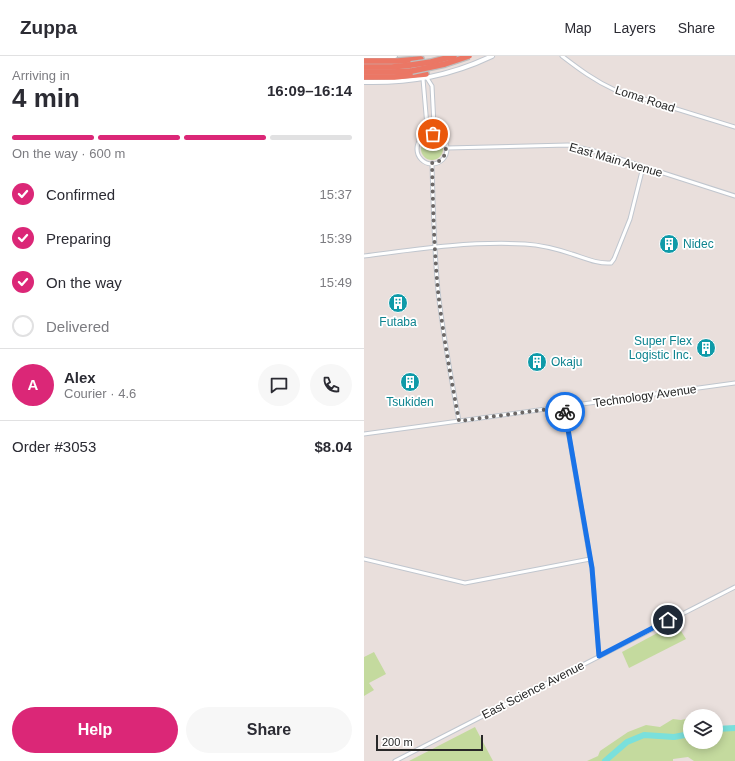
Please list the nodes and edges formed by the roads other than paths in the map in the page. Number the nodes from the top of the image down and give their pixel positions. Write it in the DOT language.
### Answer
graph roads {
  1 [pos="364,56"];
  2 [pos="395,56"];
  3 [pos="454,56"];
  4 [pos="469,56"];
  5 [pos="492,56"];
  6 [pos="562,56"];
  7 [pos="418,57"];
  8 [pos="364,61"];
  9 [pos="364,66"];
  10 [pos="411,68"];
  11 [pos="364,72"];
  12 [pos="424,76"];
  13 [pos="364,77"];
  14 [pos="364,82"];
  15 [pos="735,127"];
  16 [pos="425,135"];
  17 [pos="440,136"];
  18 [pos="447,148"];
  19 [pos="432,163"];
  20 [pos="643,167"];
  21 [pos="735,196"];
  22 [pos="434,247"];
  23 [pos="364,256"];
  24 [pos="735,383"];
  25 [pos="564,407"];
  26 [pos="459,421"];
  27 [pos="364,434"];
  28 [pos="364,559"];
  29 [pos="590,559"];
  30 [pos="735,586"];
  31 [pos="599,656"];
  32 [pos="395,761"];
  1 -- 2 [label="main road"];
  3 -- 10 [label="highway, bridge"];
  4 -- 10 [label="highway, bridge"];
  5 -- 12 [label="main road"];
  6 -- 15 [label="street, Loma Road"];
  7 -- 8 [label="highway"];
  7 -- 12 [label="main road"];
  9 -- 10 [label="highway"];
  10 -- 11 [label="highway"];
  12 -- 13 [label="highway"];
  12 -- 14 [label="main road"];
  12 -- 16 [label="street"];
  12 -- 17 [label="street"];
  16 -- 17 [label="street"];
  16 -- 19 [label="street"];
  17 -- 18 [label="street"];
  18 -- 19 [label="street"];
  18 -- 20 [label="street, East Main Avenue"];
  19 -- 22 [label="street"];
  20 -- 21 [label="street, East Main Avenue"];
  20 -- 22 [label="street"];
  22 -- 23 [label="street"];
  22 -- 26 [label="street"];
  24 -- 25 [label="street, Technology Avenue"];
  25 -- 26 [label="street, Technology Avenue"];
  25 -- 29 [label="street"];
  26 -- 27 [label="street, Technology Avenue"];
  28 -- 29 [label="street"];
  29 -- 31 [label="street"];
  30 -- 31 [label="street, East Science Avenue"];
  31 -- 32 [label="street, East Science Avenue"];
}
